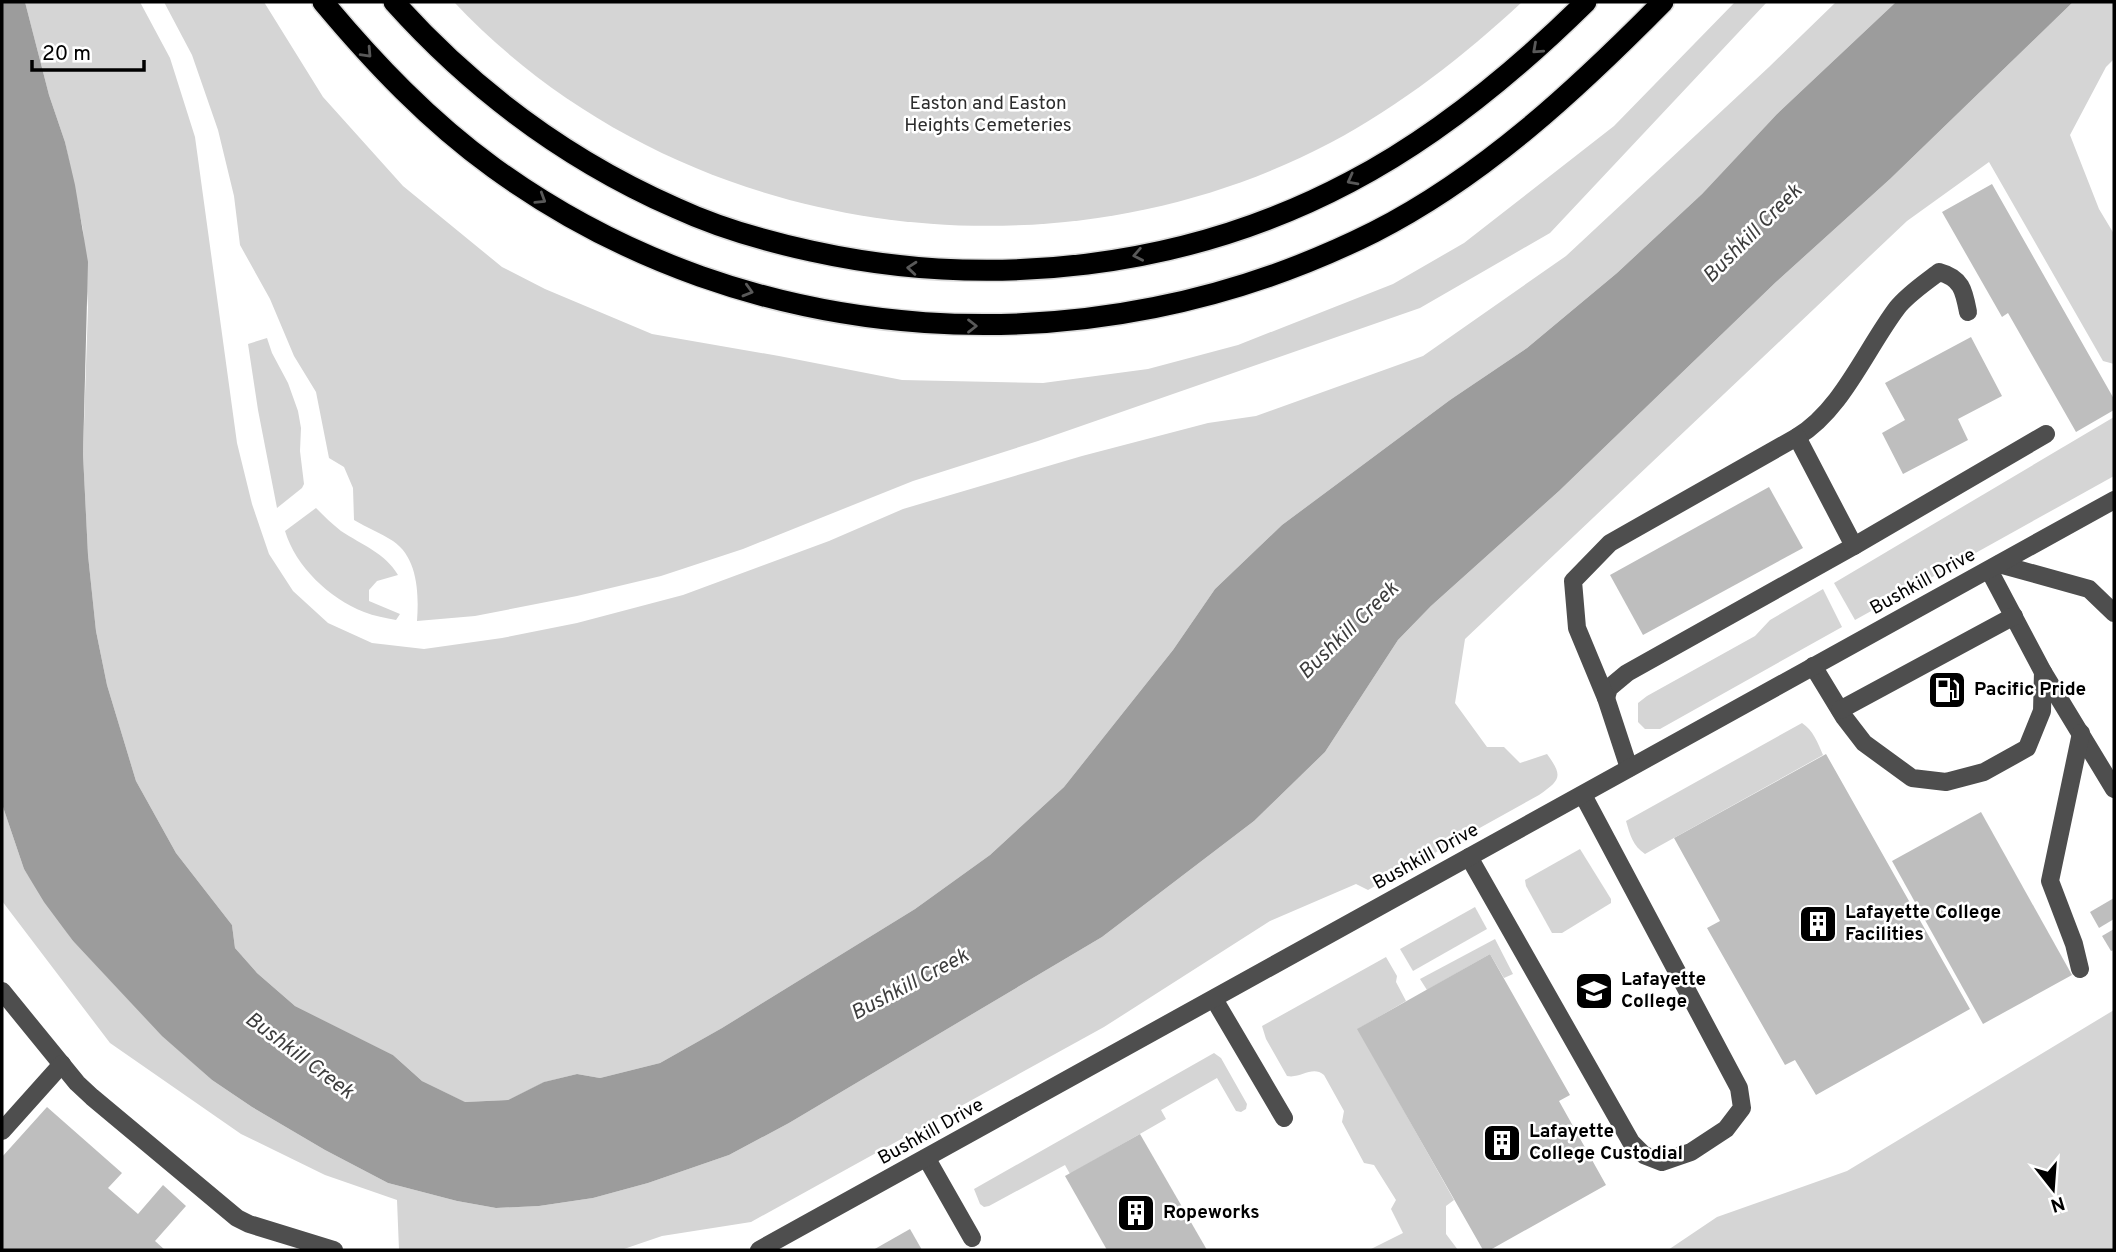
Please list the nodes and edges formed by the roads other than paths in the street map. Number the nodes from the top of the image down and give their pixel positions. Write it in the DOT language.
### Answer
graph roads {
  1 [pos="323,2"];
  2 [pos="394,2"];
  3 [pos="1586,2"];
  4 [pos="1663,2"];
  5 [pos="1968,312"];
  6 [pos="2046,433"];
  7 [pos="1797,437"];
  8 [pos="2114,500"];
  9 [pos="1854,545"];
  10 [pos="1994,567"];
  11 [pos="2114,612"];
  12 [pos="2014,616"];
  13 [pos="1813,666"];
  14 [pos="2043,672"];
  15 [pos="1606,698"];
  16 [pos="1840,710"];
  17 [pos="2081,733"];
  18 [pos="1629,768"];
  19 [pos="2114,789"];
  20 [pos="1583,795"];
  21 [pos="1469,857"];
  22 [pos="2080,969"];
  23 [pos="2,991"];
  24 [pos="1214,999"];
  25 [pos="62,1064"];
  26 [pos="1284,1118"];
  27 [pos="2,1131"];
  28 [pos="927,1159"];
  29 [pos="972,1238"];
  30 [pos="334,1250"];
  31 [pos="759,1250"];
  1 -- 4 [label="highway, one-way"];
  3 -- 2 [label="highway, one-way"];
  5 -- 7 [label="street"];
  6 -- 9 [label="street"];
  7 -- 9 [label="street"];
  7 -- 15 [label="street"];
  8 -- 10 [label="street, Bushkill Drive"];
  9 -- 15 [label="street"];
  10 -- 11 [label="street"];
  10 -- 12 [label="street"];
  10 -- 13 [label="street, Bushkill Drive"];
  12 -- 14 [label="street"];
  12 -- 16 [label="street"];
  13 -- 16 [label="street"];
  13 -- 18 [label="street, Bushkill Drive"];
  14 -- 16 [label="street"];
  14 -- 17 [label="street"];
  15 -- 18 [label="street"];
  17 -- 19 [label="street"];
  17 -- 22 [label="street"];
  18 -- 20 [label="street, Bushkill Drive"];
  20 -- 21 [label="street, Bushkill Drive"];
  20 -- 21 [label="street"];
  21 -- 24 [label="street, Bushkill Drive"];
  23 -- 25 [label="street"];
  24 -- 26 [label="street"];
  24 -- 28 [label="street, Bushkill Drive"];
  25 -- 27 [label="street"];
  25 -- 30 [label="street"];
  28 -- 29 [label="street"];
  28 -- 31 [label="street, Bushkill Drive"];
}
